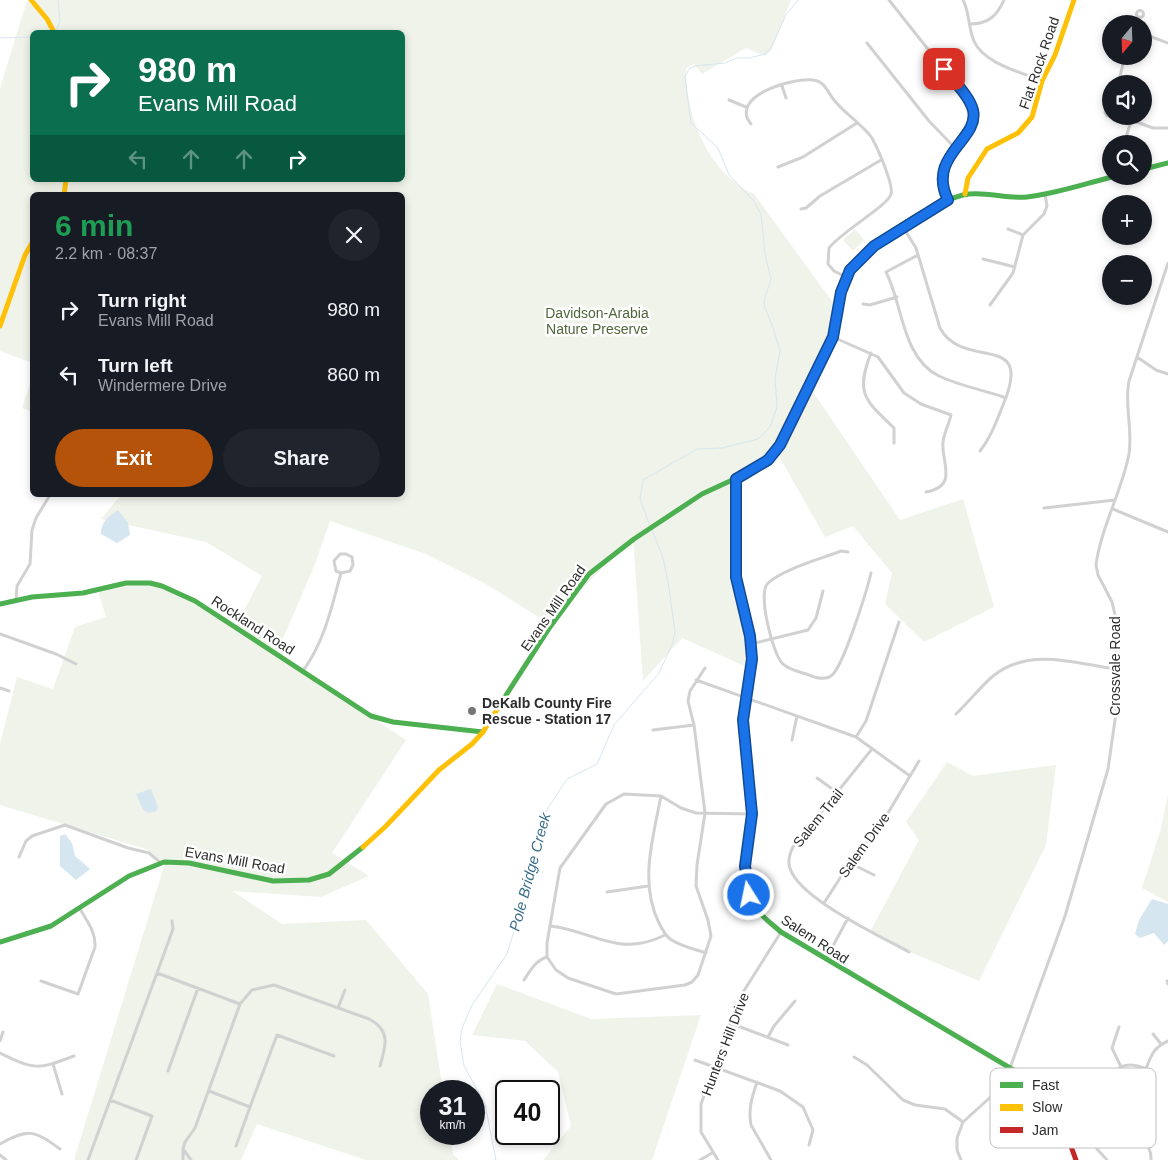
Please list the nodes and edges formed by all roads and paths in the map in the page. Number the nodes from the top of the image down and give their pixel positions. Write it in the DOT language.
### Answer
graph roads {
  1 [pos="31,0"];
  2 [pos="889,0"];
  3 [pos="963,0"];
  4 [pos="1004,0"];
  5 [pos="1074,0"];
  6 [pos="970,24"];
  7 [pos="53,30"];
  8 [pos="1152,37"];
  9 [pos="867,43"];
  10 [pos="1168,43"];
  11 [pos="1042,81"];
  12 [pos="782,86"];
  13 [pos="786,98"];
  14 [pos="729,100"];
  15 [pos="746,107"];
  16 [pos="857,123"];
  17 [pos="751,124"];
  18 [pos="1144,125"];
  19 [pos="1168,128"];
  20 [pos="955,148"];
  21 [pos="880,160"];
  22 [pos="1168,163"];
  23 [pos="778,167"];
  24 [pos="1152,167"];
  25 [pos="1102,180"];
  26 [pos="965,194"];
  27 [pos="1045,194"];
  28 [pos="948,200"];
  29 [pos="801,209"];
  30 [pos="903,227"];
  31 [pos="1008,229"];
  32 [pos="1023,235"];
  33 [pos="30,246"];
  34 [pos="918,255"];
  35 [pos="983,259"];
  36 [pos="1168,263"];
  37 [pos="1015,266"];
  38 [pos="846,277"];
  39 [pos="896,297"];
  40 [pos="863,304"];
  41 [pos="990,305"];
  42 [pos="0,326"];
  43 [pos="833,337"];
  44 [pos="871,353"];
  45 [pos="1136,357"];
  46 [pos="1168,374"];
  47 [pos="1006,398"];
  48 [pos="894,443"];
  49 [pos="980,451"];
  50 [pos="736,479"];
  51 [pos="926,492"];
  52 [pos="49,497"];
  53 [pos="1115,500"];
  54 [pos="1044,508"];
  55 [pos="1113,509"];
  56 [pos="1168,532"];
  57 [pos="848,552"];
  58 [pos="341,573"];
  59 [pos="871,573"];
  60 [pos="823,591"];
  61 [pos="16,600"];
  62 [pos="0,604"];
  63 [pos="899,622"];
  64 [pos="0,634"];
  65 [pos="771,638"];
  66 [pos="751,644"];
  67 [pos="76,664"];
  68 [pos="706,668"];
  69 [pos="1115,669"];
  70 [pos="303,671"];
  71 [pos="696,680"];
  72 [pos="0,688"];
  73 [pos="9,691"];
  74 [pos="745,698"];
  75 [pos="956,714"];
  76 [pos="797,716"];
  77 [pos="694,725"];
  78 [pos="653,730"];
  79 [pos="483,732"];
  80 [pos="856,737"];
  81 [pos="792,740"];
  82 [pos="872,748"];
  83 [pos="919,761"];
  84 [pos="910,776"];
  85 [pos="817,778"];
  86 [pos="838,793"];
  87 [pos="661,796"];
  88 [pos="706,813"];
  89 [pos="752,814"];
  90 [pos="19,856"];
  91 [pos="161,863"];
  92 [pos="850,863"];
  93 [pos="874,875"];
  94 [pos="648,886"];
  95 [pos="607,892"];
  96 [pos="824,903"];
  97 [pos="80,909"];
  98 [pos="848,918"];
  99 [pos="172,921"];
  100 [pos="551,926"];
  101 [pos="781,932"];
  102 [pos="665,935"];
  103 [pos="0,942"];
  104 [pos="910,952"];
  105 [pos="706,953"];
  106 [pos="547,957"];
  107 [pos="826,960"];
  108 [pos="157,973"];
  109 [pos="524,980"];
  110 [pos="41,981"];
  111 [pos="198,988"];
  112 [pos="345,990"];
  113 [pos="795,1001"];
  114 [pos="240,1004"];
  115 [pos="338,1008"];
  116 [pos="730,1023"];
  117 [pos="1119,1027"];
  118 [pos="3,1032"];
  119 [pos="1153,1034"];
  120 [pos="768,1038"];
  121 [pos="0,1041"];
  122 [pos="1168,1041"];
  123 [pos="1161,1044"];
  124 [pos="788,1045"];
  125 [pos="0,1052"];
  126 [pos="74,1056"];
  127 [pos="334,1056"];
  128 [pos="854,1057"];
  129 [pos="695,1060"];
  130 [pos="53,1064"];
  131 [pos="380,1066"];
  132 [pos="715,1066"];
  133 [pos="1121,1067"];
  134 [pos="1010,1068"];
  135 [pos="1144,1068"];
  136 [pos="1147,1068"];
  137 [pos="168,1071"];
  138 [pos="757,1082"];
  139 [pos="209,1091"];
  140 [pos="62,1094"];
  141 [pos="990,1096"];
  142 [pos="110,1100"];
  143 [pos="250,1107"];
  144 [pos="963,1122"];
  145 [pos="0,1144"];
  146 [pos="809,1144"];
  147 [pos="236,1146"];
  148 [pos="1071,1148"];
  149 [pos="60,1149"];
  150 [pos="183,1149"];
  151 [pos="1097,1149"];
  152 [pos="712,1153"];
  153 [pos="0,1155"];
  154 [pos="6,1160"];
  155 [pos="88,1160"];
  156 [pos="136,1160"];
  157 [pos="183,1160"];
  158 [pos="191,1160"];
  159 [pos="700,1160"];
  160 [pos="718,1160"];
  161 [pos="771,1160"];
  162 [pos="961,1160"];
  163 [pos="1076,1160"];
  164 [pos="1107,1160"];
  1 -- 7 [label="street"];
  2 -- 20 [label="street"];
  3 -- 6 [label="street"];
  4 -- 6 [label="street"];
  5 -- 11 [label="street, Flat Rock Road"];
  6 -- 11 [label="street"];
  8 -- 10 [label="street"];
  9 -- 20 [label="street"];
  11 -- 26 [label="street, Flat Rock Road"];
  12 -- 13 [label="street"];
  12 -- 15 [label="street"];
  12 -- 16 [label="street"];
  14 -- 15 [label="street"];
  15 -- 17 [label="street"];
  16 -- 21 [label="street"];
  16 -- 23 [label="street"];
  18 -- 19 [label="street"];
  20 -- 28 [label="street"];
  21 -- 29 [label="street"];
  21 -- 38 [label="street"];
  22 -- 24 [label="street"];
  25 -- 27 [label="street, Evans Mill Road"];
  26 -- 27 [label="street, Evans Mill Road"];
  26 -- 28 [label="street, Evans Mill Road"];
  27 -- 32 [label="street"];
  28 -- 30 [label="street, Evans Mill Road"];
  30 -- 34 [label="street"];
  30 -- 38 [label="street, Evans Mill Road"];
  31 -- 32 [label="street"];
  32 -- 37 [label="street"];
  33 -- 42 [label="street"];
  34 -- 39 [label="street"];
  34 -- 47 [label="street"];
  35 -- 37 [label="street"];
  36 -- 45 [label="street, Crossvale Road"];
  37 -- 41 [label="street"];
  38 -- 43 [label="street, Evans Mill Road"];
  39 -- 40 [label="street"];
  39 -- 47 [label="street"];
  43 -- 44 [label="street"];
  43 -- 50 [label="street, Evans Mill Road"];
  44 -- 48 [label="street"];
  44 -- 51 [label="street"];
  45 -- 46 [label="street"];
  45 -- 53 [label="street, Crossvale Road"];
  47 -- 49 [label="street"];
  50 -- 66 [label="street, Salem Road"];
  50 -- 79 [label="street, Evans Mill Road"];
  52 -- 61 [label="street"];
  53 -- 54 [label="street"];
  53 -- 55 [label="street, Crossvale Road"];
  55 -- 56 [label="street"];
  55 -- 69 [label="street, Crossvale Road"];
  57 -- 65 [label="street"];
  58 -- 58 [label="street"];
  58 -- 70 [label="street"];
  59 -- 65 [label="street"];
  60 -- 65 [label="street"];
  61 -- 62 [label="street, Rockland Road"];
  61 -- 70 [label="street, Rockland Road"];
  63 -- 80 [label="street"];
  64 -- 67 [label="street"];
  65 -- 66 [label="street"];
  66 -- 74 [label="street, Salem Road"];
  68 -- 71 [label="street"];
  69 -- 75 [label="street"];
  69 -- 134 [label="street, Crossvale Road"];
  70 -- 79 [label="street, Rockland Road"];
  71 -- 74 [label="street"];
  71 -- 77 [label="street"];
  72 -- 73 [label="street"];
  74 -- 76 [label="street"];
  74 -- 89 [label="street, Salem Road"];
  76 -- 80 [label="street"];
  76 -- 81 [label="street"];
  77 -- 78 [label="street"];
  77 -- 88 [label="street"];
  79 -- 91 [label="street, Evans Mill Road"];
  80 -- 82 [label="street"];
  82 -- 84 [label="street"];
  82 -- 86 [label="street, Salem Trail"];
  83 -- 84 [label="street, Salem Drive"];
  84 -- 92 [label="street, Salem Drive"];
  85 -- 86 [label="street"];
  86 -- 96 [label="street, Salem Trail"];
  87 -- 88 [label="street"];
  87 -- 94 [label="street"];
  87 -- 100 [label="street"];
  88 -- 89 [label="street"];
  88 -- 105 [label="street"];
  89 -- 101 [label="street, Salem Road"];
  90 -- 91 [label="street"];
  91 -- 97 [label="street, Evans Mill Road"];
  92 -- 93 [label="street"];
  92 -- 96 [label="street, Salem Drive"];
  94 -- 95 [label="street"];
  94 -- 102 [label="street"];
  96 -- 98 [label="street, Salem Trail"];
  97 -- 103 [label="street, Evans Mill Road"];
  97 -- 110 [label="street"];
  98 -- 104 [label="street, Salem Trail"];
  98 -- 107 [label="street"];
  99 -- 108 [label="street"];
  100 -- 102 [label="street"];
  100 -- 106 [label="street"];
  101 -- 107 [label="street, Salem Road"];
  101 -- 116 [label="street, Hunters Hill Drive"];
  102 -- 105 [label="street"];
  105 -- 106 [label="street"];
  106 -- 109 [label="street"];
  107 -- 134 [label="street, Salem Road"];
  108 -- 111 [label="street"];
  108 -- 142 [label="street"];
  111 -- 114 [label="street"];
  111 -- 137 [label="street"];
  112 -- 115 [label="street"];
  113 -- 120 [label="street"];
  114 -- 115 [label="street"];
  114 -- 139 [label="street"];
  115 -- 131 [label="street"];
  116 -- 120 [label="street"];
  116 -- 132 [label="street, Hunters Hill Drive"];
  117 -- 133 [label="street"];
  118 -- 121 [label="street"];
  119 -- 123 [label="street"];
  120 -- 124 [label="street"];
  122 -- 123 [label="street"];
  123 -- 136 [label="street"];
  125 -- 130 [label="street"];
  126 -- 130 [label="street"];
  127 -- 143 [label="street"];
  128 -- 144 [label="street"];
  129 -- 132 [label="street"];
  130 -- 140 [label="street"];
  132 -- 138 [label="street"];
  132 -- 152 [label="street, Hunters Hill Drive"];
  133 -- 135 [label="street"];
  138 -- 146 [label="street"];
  138 -- 161 [label="street"];
  139 -- 143 [label="street"];
  139 -- 150 [label="street"];
  141 -- 144 [label="street, Crossvale Road"];
  142 -- 155 [label="street"];
  142 -- 156 [label="street"];
  143 -- 147 [label="street"];
  144 -- 162 [label="street"];
  145 -- 149 [label="street"];
  148 -- 163 [label="street, Salem Road"];
  150 -- 157 [label="street"];
  150 -- 158 [label="street"];
  151 -- 164 [label="street"];
  152 -- 159 [label="street"];
  152 -- 160 [label="street, Hunters Hill Drive"];
  153 -- 154 [label="street"];
}
